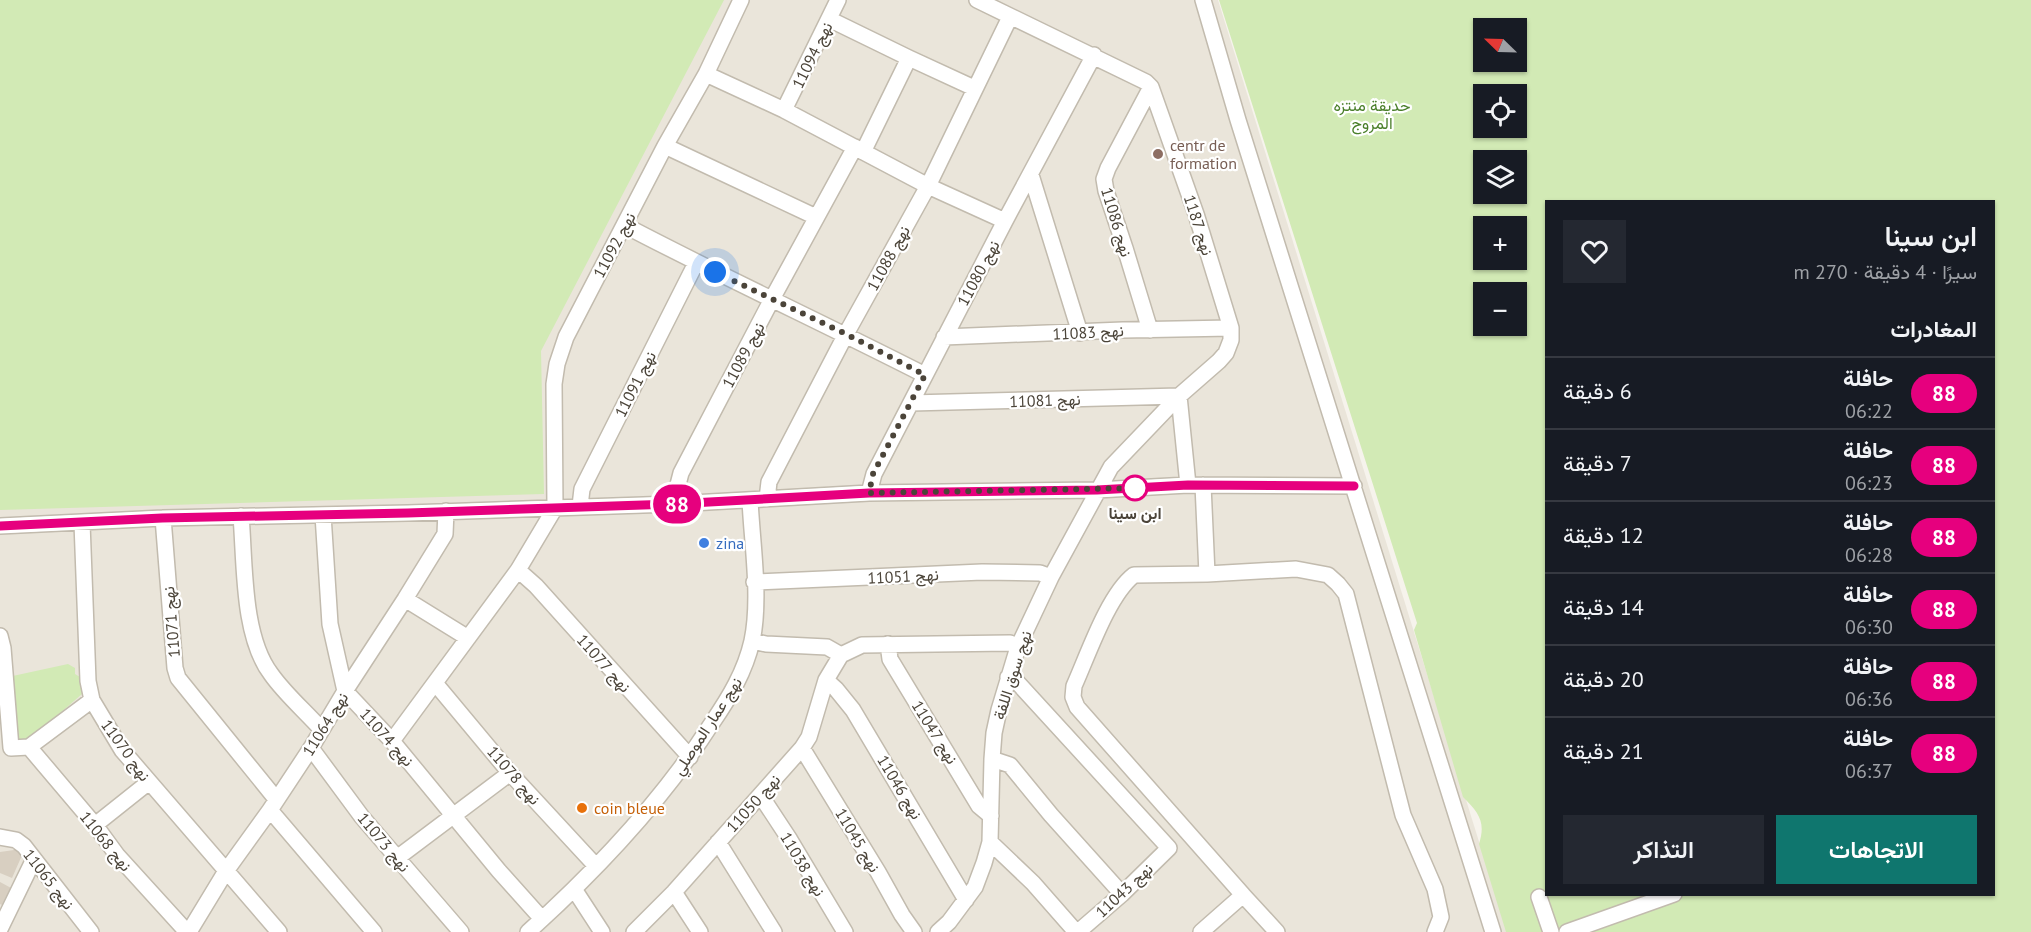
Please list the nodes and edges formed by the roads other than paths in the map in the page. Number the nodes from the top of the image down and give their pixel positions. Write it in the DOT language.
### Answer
graph roads {
  1 [pos="741,0"];
  2 [pos="838,0"];
  3 [pos="977,0"];
  4 [pos="1203,0"];
  5 [pos="1010,17"];
  6 [pos="830,19"];
  7 [pos="1094,56"];
  8 [pos="909,58"];
  9 [pos="706,74"];
  10 [pos="1151,87"];
  11 [pos="974,88"];
  12 [pos="784,110"];
  13 [pos="666,146"];
  14 [pos="859,150"];
  15 [pos="1030,176"];
  16 [pos="928,186"];
  17 [pos="816,217"];
  18 [pos="1005,221"];
  19 [pos="624,225"];
  20 [pos="696,262"];
  21 [pos="772,299"];
  22 [pos="1231,328"];
  23 [pos="1150,330"];
  24 [pos="1080,333"];
  25 [pos="846,334"];
  26 [pos="944,337"];
  27 [pos="925,375"];
  28 [pos="1179,396"];
  29 [pos="911,403"];
  30 [pos="1195,485"];
  31 [pos="1354,486"];
  32 [pos="1097,490"];
  33 [pos="869,493"];
  34 [pos="767,499"];
  35 [pos="750,500"];
  36 [pos="673,504"];
  37 [pos="580,506"];
  38 [pos="555,508"];
  39 [pos="446,511"];
  40 [pos="323,515"];
  41 [pos="242,516"];
  42 [pos="162,518"];
  43 [pos="82,523"];
  44 [pos="0,526"];
  45 [pos="518,570"];
  46 [pos="1207,574"];
  47 [pos="1051,577"];
  48 [pos="754,582"];
  49 [pos="405,599"];
  50 [pos="468,638"];
  51 [pos="752,641"];
  52 [pos="1,644"];
  53 [pos="888,644"];
  54 [pos="1018,647"];
  55 [pos="841,655"];
  56 [pos="1008,677"];
  57 [pos="826,680"];
  58 [pos="435,683"];
  59 [pos="345,691"];
  60 [pos="92,699"];
  61 [pos="321,729"];
  62 [pos="392,741"];
  63 [pos="29,747"];
  64 [pos="5,748"];
  65 [pos="311,748"];
  66 [pos="802,748"];
  67 [pos="690,757"];
  68 [pos="992,759"];
  69 [pos="510,773"];
  70 [pos="149,782"];
  71 [pos="760,796"];
  72 [pos="273,804"];
  73 [pos="454,815"];
  74 [pos="991,816"];
  75 [pos="95,825"];
  76 [pos="0,837"];
  77 [pos="718,842"];
  78 [pos="990,842"];
  79 [pos="397,858"];
  80 [pos="34,859"];
  81 [pos="595,865"];
  82 [pos="226,870"];
  83 [pos="573,889"];
  84 [pos="674,892"];
  85 [pos="1122,894"];
  86 [pos="1243,895"];
  87 [pos="1669,896"];
  88 [pos="1539,897"];
  89 [pos="966,900"];
  90 [pos="542,919"];
  91 [pos="1599,927"];
  92 [pos="0,929"];
  93 [pos="85,929"];
  94 [pos="188,932"];
  95 [pos="279,932"];
  96 [pos="374,932"];
  97 [pos="461,932"];
  98 [pos="528,932"];
  99 [pos="602,932"];
  100 [pos="634,932"];
  101 [pos="700,932"];
  102 [pos="774,932"];
  103 [pos="845,932"];
  104 [pos="914,932"];
  105 [pos="938,932"];
  106 [pos="1077,932"];
  107 [pos="1201,932"];
  108 [pos="1276,932"];
  109 [pos="1436,932"];
  110 [pos="1493,932"];
  111 [pos="1551,932"];
  112 [pos="1567,932"];
  1 -- 9 [label="street, نهج 11092"];
  2 -- 6 [label="street, نهج 11094"];
  3 -- 5 [label="street"];
  4 -- 31 [label="street"];
  5 -- 7 [label="street"];
  5 -- 11 [label="street, نهج 11088"];
  6 -- 8 [label="street"];
  6 -- 12 [label="street, نهج 11094"];
  7 -- 10 [label="street"];
  7 -- 15 [label="street, نهج 11080"];
  8 -- 11 [label="street"];
  8 -- 14 [label="street, نهج 11089"];
  9 -- 12 [label="street"];
  9 -- 13 [label="street, نهج 11092"];
  10 -- 22 [label="street, نهج 1187"];
  10 -- 23 [label="street, نهج 11086"];
  11 -- 16 [label="street, نهج 11088"];
  12 -- 14 [label="street"];
  13 -- 17 [label="street"];
  13 -- 19 [label="street, نهج 11092"];
  14 -- 16 [label="street"];
  14 -- 17 [label="street, نهج 11089"];
  15 -- 18 [label="street, نهج 11080"];
  15 -- 24 [label="street"];
  16 -- 18 [label="street"];
  16 -- 25 [label="street, نهج 11088"];
  17 -- 21 [label="street, نهج 11089"];
  18 -- 26 [label="street, نهج 11080"];
  19 -- 20 [label="street"];
  19 -- 38 [label="street, نهج 11092"];
  20 -- 21 [label="street"];
  20 -- 37 [label="street, نهج 11091"];
  21 -- 25 [label="street"];
  21 -- 36 [label="street, نهج 11089"];
  22 -- 23 [label="street, نهج 11083"];
  22 -- 28 [label="street"];
  23 -- 24 [label="street, نهج 11083"];
  24 -- 26 [label="street, نهج 11083"];
  25 -- 27 [label="street"];
  25 -- 34 [label="street, نهج 11088"];
  26 -- 27 [label="street, نهج 11080"];
  27 -- 29 [label="street, نهج 11080"];
  28 -- 29 [label="street, نهج 11081"];
  28 -- 30 [label="street"];
  28 -- 32 [label="street"];
  29 -- 33 [label="street, نهج 11080"];
  30 -- 31 [label="street"];
  30 -- 32 [label="street"];
  30 -- 46 [label="street"];
  31 -- 110 [label="street"];
  32 -- 33 [label="street"];
  32 -- 47 [label="street, نهج سوق اللفة"];
  33 -- 34 [label="street"];
  34 -- 35 [label="street"];
  35 -- 36 [label="street"];
  35 -- 48 [label="street, نهج عمار الموصلي"];
  36 -- 37 [label="street"];
  37 -- 38 [label="street"];
  38 -- 39 [label="street"];
  38 -- 45 [label="street"];
  39 -- 40 [label="street"];
  39 -- 49 [label="street, نهج 11064"];
  40 -- 41 [label="street"];
  40 -- 59 [label="street"];
  41 -- 42 [label="street"];
  41 -- 61 [label="street"];
  42 -- 43 [label="street"];
  42 -- 72 [label="street, نهج 11071"];
  43 -- 44 [label="street"];
  43 -- 60 [label="street, نهج 11070"];
  45 -- 50 [label="street"];
  45 -- 67 [label="street, نهج 11077"];
  46 -- 86 [label="street"];
  46 -- 109 [label="street"];
  47 -- 48 [label="street, نهج 11051"];
  47 -- 54 [label="street, نهج سوق اللفة"];
  48 -- 51 [label="street, نهج عمار الموصلي"];
  49 -- 50 [label="street"];
  49 -- 59 [label="street, نهج 11064"];
  50 -- 58 [label="street"];
  51 -- 55 [label="street"];
  51 -- 67 [label="street, نهج عمار الموصلي"];
  52 -- 64 [label="street"];
  53 -- 54 [label="street"];
  53 -- 55 [label="street"];
  53 -- 74 [label="street, نهج 11047"];
  54 -- 56 [label="street, نهج سوق اللفة"];
  55 -- 57 [label="street, نهج 11050"];
  56 -- 68 [label="street, نهج سوق اللفة"];
  56 -- 85 [label="street, نهج 11043"];
  57 -- 66 [label="street, نهج 11050"];
  57 -- 89 [label="street, نهج 11046"];
  58 -- 62 [label="street"];
  58 -- 69 [label="street, نهج 11078"];
  59 -- 61 [label="street, نهج 11064"];
  59 -- 62 [label="street, نهج 11074"];
  60 -- 63 [label="street"];
  60 -- 70 [label="street, نهج 11070"];
  61 -- 65 [label="street, نهج 11064"];
  62 -- 73 [label="street, نهج 11074"];
  63 -- 64 [label="street"];
  63 -- 75 [label="street, نهج 11068"];
  65 -- 72 [label="street, نهج 11064"];
  65 -- 79 [label="street, نهج 11073"];
  66 -- 71 [label="street, نهج 11050"];
  66 -- 104 [label="street, نهج 11045"];
  67 -- 81 [label="street, نهج عمار الموصلي"];
  68 -- 74 [label="street, نهج سوق اللفة"];
  68 -- 85 [label="street"];
  69 -- 73 [label="street"];
  69 -- 81 [label="street, نهج 11078"];
  70 -- 75 [label="street"];
  70 -- 82 [label="street, نهج 11070"];
  71 -- 77 [label="street, نهج 11050"];
  71 -- 103 [label="street, نهج 11038"];
  72 -- 82 [label="street, نهج 11064"];
  72 -- 96 [label="street, نهج 11071"];
  73 -- 79 [label="street"];
  73 -- 90 [label="street, نهج 11074"];
  74 -- 78 [label="street, نهج سوق اللفة"];
  75 -- 94 [label="street, نهج 11068"];
  76 -- 80 [label="street, نهج 11065"];
  77 -- 84 [label="street, نهج 11050"];
  77 -- 102 [label="street"];
  78 -- 89 [label="street, نهج سوق اللفة"];
  78 -- 106 [label="street"];
  79 -- 97 [label="street, نهج 11073"];
  80 -- 92 [label="street"];
  80 -- 93 [label="street, نهج 11065"];
  81 -- 83 [label="street, نهج عمار الموصلي"];
  82 -- 94 [label="street, نهج 11064"];
  82 -- 95 [label="street, نهج 11070"];
  83 -- 90 [label="street, نهج عمار الموصلي"];
  83 -- 99 [label="street"];
  84 -- 100 [label="street, نهج 11050"];
  84 -- 101 [label="street"];
  85 -- 106 [label="street, نهج 11043"];
  86 -- 107 [label="street"];
  86 -- 108 [label="street"];
  87 -- 91 [label="street"];
  88 -- 111 [label="street"];
  89 -- 105 [label="street, نهج سوق اللفة"];
  90 -- 98 [label="street, نهج عمار الموصلي"];
  91 -- 112 [label="street"];
}
